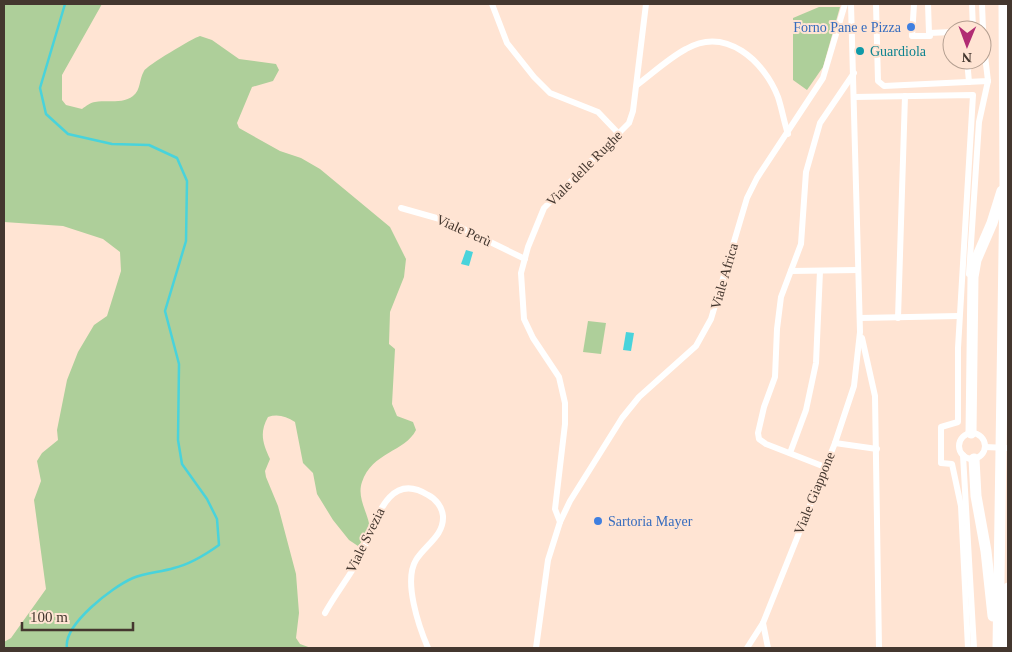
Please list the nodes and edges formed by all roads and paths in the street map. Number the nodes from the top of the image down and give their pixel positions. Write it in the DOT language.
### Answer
graph roads {
  1 [pos="492,4"];
  2 [pos="646,4"];
  3 [pos="846,4"];
  4 [pos="851,4"];
  5 [pos="876,4"];
  6 [pos="914,4"];
  7 [pos="928,4"];
  8 [pos="972,4"];
  9 [pos="982,4"];
  10 [pos="1004,4"];
  11 [pos="973,20"];
  12 [pos="983,20"];
  13 [pos="942,32"];
  14 [pos="929,33"];
  15 [pos="968,70"];
  16 [pos="987,70"];
  17 [pos="854,72"];
  18 [pos="988,81"];
  19 [pos="969,82"];
  20 [pos="637,85"];
  21 [pos="905,96"];
  22 [pos="854,98"];
  23 [pos="618,134"];
  24 [pos="788,134"];
  25 [pos="1005,185"];
  26 [pos="401,208"];
  27 [pos="525,259"];
  28 [pos="858,270"];
  29 [pos="820,271"];
  30 [pos="791,272"];
  31 [pos="959,316"];
  32 [pos="860,318"];
  33 [pos="898,318"];
  34 [pos="860,332"];
  35 [pos="969,434"];
  36 [pos="835,443"];
  37 [pos="985,447"];
  38 [pos="1008,448"];
  39 [pos="877,449"];
  40 [pos="790,453"];
  41 [pos="962,455"];
  42 [pos="974,459"];
  43 [pos="825,466"];
  44 [pos="560,522"];
  45 [pos="1008,588"];
  46 [pos="325,613"];
  47 [pos="763,623"];
  48 [pos="1001,646"];
  49 [pos="428,648"];
  50 [pos="536,648"];
  51 [pos="747,648"];
  52 [pos="768,648"];
  53 [pos="879,648"];
  54 [pos="968,648"];
  55 [pos="974,648"];
  1 -- 23 [label="street"];
  2 -- 20 [label="street, Viale delle Rughe"];
  3 -- 24 [label="street, Viale Africa"];
  4 -- 17 [label="street, Viale Giappone"];
  5 -- 19 [label="street"];
  6 -- 14 [label="street"];
  7 -- 14 [label="street"];
  8 -- 11 [label="street"];
  9 -- 12 [label="street"];
  10 -- 25 [label="highway"];
  13 -- 14 [label="street"];
  15 -- 19 [label="street"];
  16 -- 18 [label="street"];
  17 -- 22 [label="street, Viale Giappone"];
  17 -- 30 [label="street"];
  18 -- 19 [label="street"];
  18 -- 35 [label="street"];
  20 -- 23 [label="street, Viale delle Rughe"];
  20 -- 24 [label="street"];
  21 -- 22 [label="street"];
  21 -- 31 [label="street"];
  21 -- 33 [label="street"];
  22 -- 28 [label="street, Viale Giappone"];
  23 -- 27 [label="street, Viale delle Rughe"];
  24 -- 44 [label="street, Viale Africa"];
  25 -- 35 [label="highway"];
  25 -- 48 [label="highway"];
  26 -- 27 [label="street, Viale Perù"];
  27 -- 44 [label="street, Viale delle Rughe"];
  28 -- 29 [label="street"];
  28 -- 32 [label="street, Viale Giappone"];
  29 -- 30 [label="street"];
  29 -- 40 [label="street"];
  30 -- 40 [label="street"];
  31 -- 33 [label="street"];
  31 -- 54 [label="street"];
  32 -- 33 [label="street"];
  32 -- 34 [label="street, Viale Giappone"];
  34 -- 36 [label="street, Viale Giappone"];
  34 -- 39 [label="street, Viale Giappone"];
  35 -- 37 [label="street"];
  35 -- 41 [label="street"];
  36 -- 39 [label="street"];
  36 -- 43 [label="street, Viale Giappone"];
  37 -- 38 [label="street"];
  37 -- 42 [label="street"];
  39 -- 53 [label="street, Viale Giappone"];
  40 -- 43 [label="street"];
  41 -- 42 [label="street"];
  41 -- 55 [label="street"];
  42 -- 48 [label="highway"];
  43 -- 47 [label="street, Viale Giappone"];
  44 -- 50 [label="street, Viale delle Rughe"];
  45 -- 48 [label="highway"];
  46 -- 49 [label="street, Viale Svezia"];
  47 -- 51 [label="street, Viale Giappone"];
  47 -- 52 [label="street"];
}
